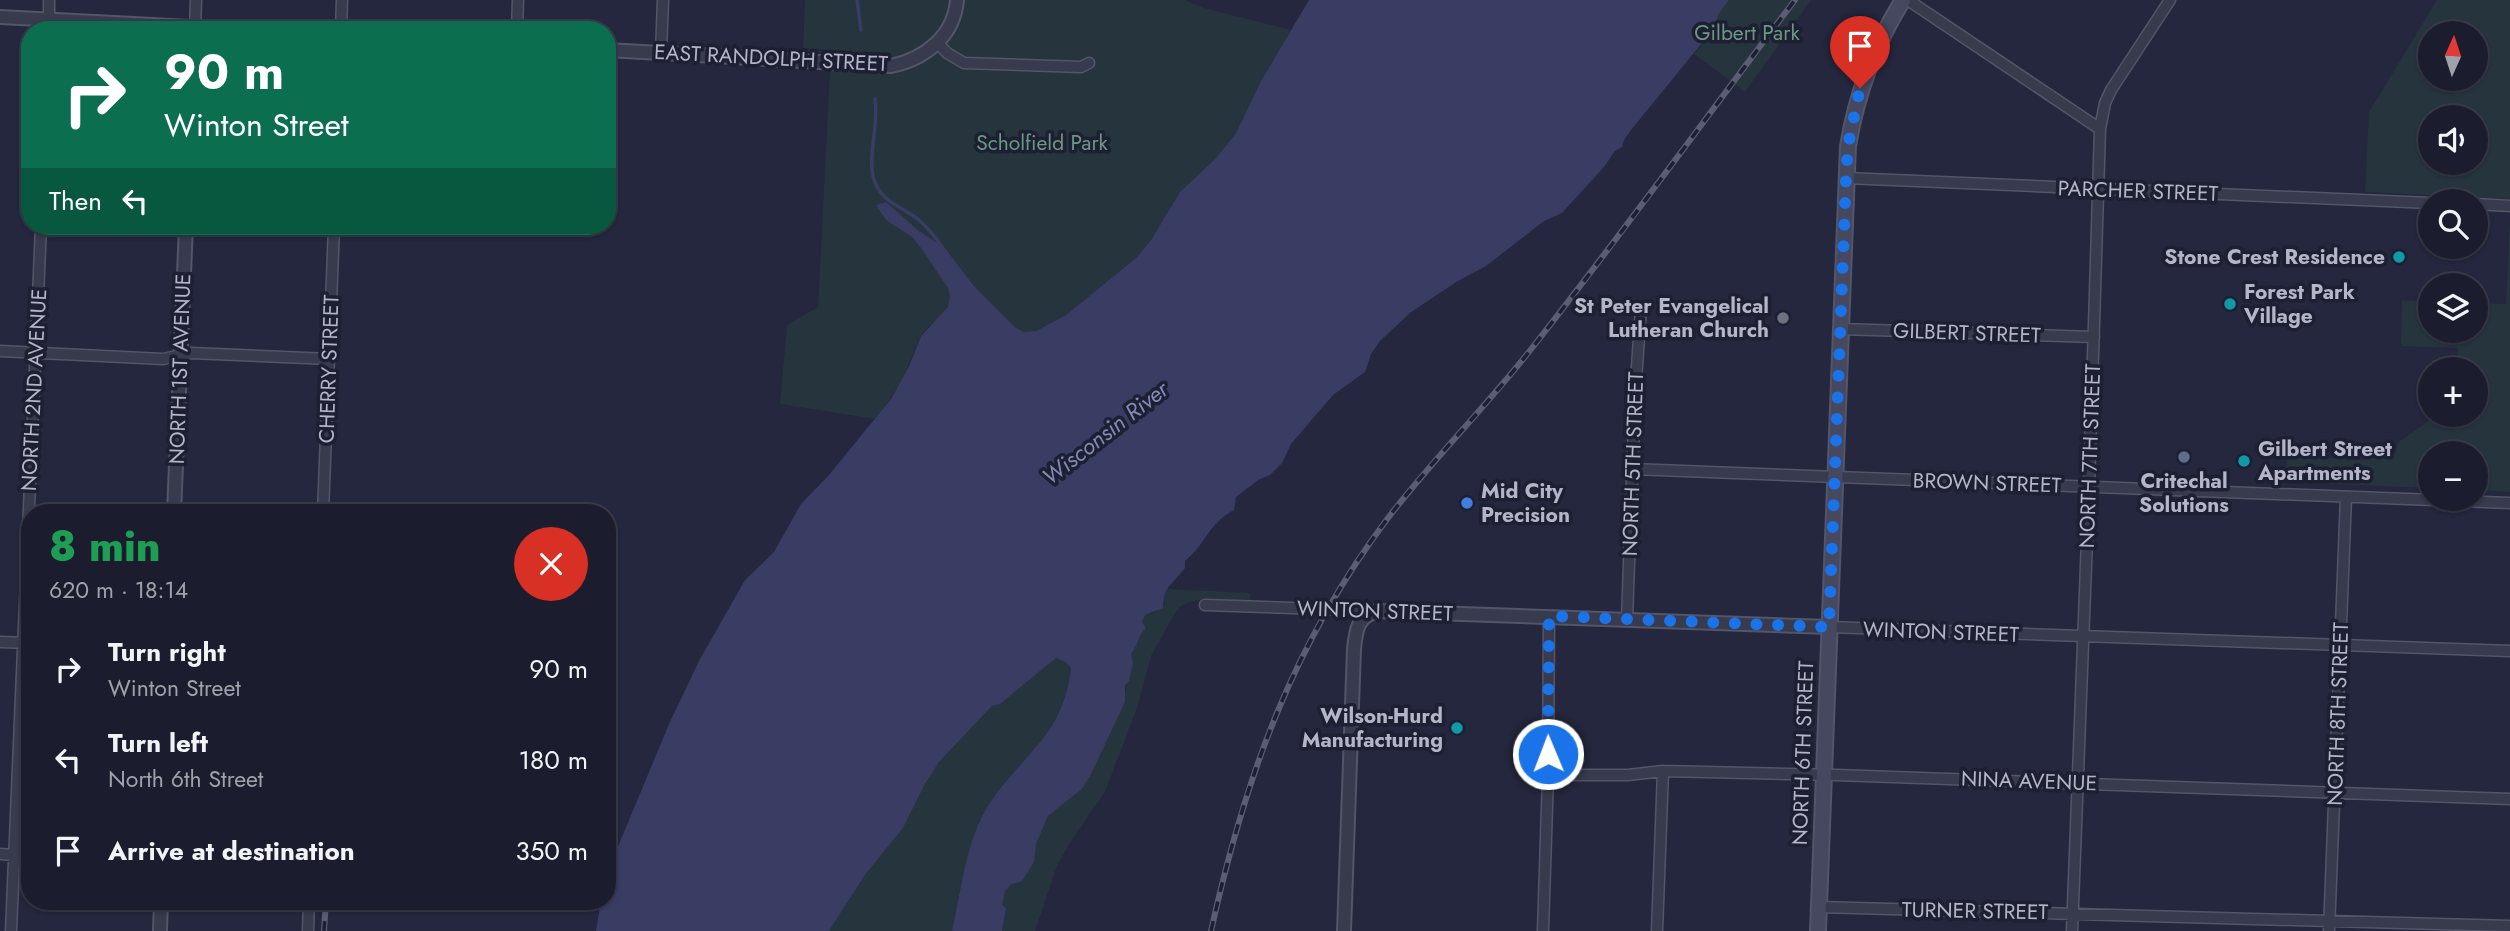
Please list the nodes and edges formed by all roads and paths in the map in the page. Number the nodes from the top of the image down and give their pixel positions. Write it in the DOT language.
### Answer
graph roads {
  1 [pos="49,0"];
  2 [pos="196,0"];
  3 [pos="342,0"];
  4 [pos="517,0"];
  5 [pos="663,0"];
  6 [pos="957,0"];
  7 [pos="1903,0"];
  8 [pos="1908,0"];
  9 [pos="2170,0"];
  10 [pos="0,17"];
  11 [pos="48,19"];
  12 [pos="81,21"];
  13 [pos="195,21"];
  14 [pos="341,21"];
  15 [pos="517,21"];
  16 [pos="937,42"];
  17 [pos="616,50"];
  18 [pos="661,52"];
  19 [pos="1089,63"];
  20 [pos="2099,129"];
  21 [pos="1846,178"];
  22 [pos="2099,188"];
  23 [pos="2418,202"];
  24 [pos="2488,205"];
  25 [pos="2510,206"];
  26 [pos="41,235"];
  27 [pos="186,235"];
  28 [pos="334,235"];
  29 [pos="1641,309"];
  30 [pos="1840,329"];
  31 [pos="2094,337"];
  32 [pos="0,351"];
  33 [pos="35,353"];
  34 [pos="181,355"];
  35 [pos="329,359"];
  36 [pos="1632,469"];
  37 [pos="1835,478"];
  38 [pos="2090,487"];
  39 [pos="2346,497"];
  40 [pos="2510,503"];
  41 [pos="30,504"];
  42 [pos="174,504"];
  43 [pos="323,504"];
  44 [pos="1205,605"];
  45 [pos="1377,611"];
  46 [pos="1549,616"];
  47 [pos="1627,619"];
  48 [pos="1829,627"];
  49 [pos="2084,637"];
  50 [pos="0,642"];
  51 [pos="21,643"];
  52 [pos="2341,646"];
  53 [pos="2510,651"];
  54 [pos="21,719"];
  55 [pos="1663,771"];
  56 [pos="1548,775"];
  57 [pos="1824,775"];
  58 [pos="2078,783"];
  59 [pos="2334,792"];
  60 [pos="2510,799"];
  61 [pos="0,854"];
  62 [pos="12,855"];
  63 [pos="21,856"];
  64 [pos="1819,907"];
  65 [pos="161,910"];
  66 [pos="309,910"];
  67 [pos="2073,913"];
  68 [pos="2330,925"];
  69 [pos="2510,926"];
  70 [pos="10,931"];
  71 [pos="160,931"];
  72 [pos="309,931"];
  73 [pos="1344,931"];
  74 [pos="1543,931"];
  75 [pos="1657,931"];
  76 [pos="1818,931"];
  77 [pos="2072,931"];
  1 -- 11 [label="street"];
  2 -- 13 [label="street"];
  3 -- 14 [label="street"];
  4 -- 15 [label="street"];
  5 -- 18 [label="street"];
  6 -- 16 [label="street"];
  7 -- 21 [label="main road, NORTH 6TH STREET"];
  8 -- 20 [label="street"];
  9 -- 20 [label="street, NORTH 7TH STREET"];
  10 -- 11 [label="street"];
  11 -- 12 [label="street"];
  16 -- 18 [label="street, EAST RANDOLPH STREET"];
  16 -- 19 [label="street"];
  17 -- 18 [label="street, EAST RANDOLPH STREET"];
  20 -- 22 [label="street, NORTH 7TH STREET"];
  21 -- 22 [label="street, PARCHER STREET"];
  21 -- 30 [label="main road, NORTH 6TH STREET"];
  22 -- 23 [label="street, PARCHER STREET"];
  22 -- 31 [label="street, NORTH 7TH STREET"];
  24 -- 25 [label="street"];
  26 -- 33 [label="street, NORTH 2ND AVENUE"];
  27 -- 34 [label="street, NORTH 1ST AVENUE"];
  28 -- 35 [label="street, CHERRY STREET"];
  29 -- 36 [label="street, NORTH 5TH STREET"];
  30 -- 31 [label="street, GILBERT STREET"];
  30 -- 37 [label="main road, NORTH 6TH STREET"];
  31 -- 38 [label="street, NORTH 7TH STREET"];
  32 -- 33 [label="street"];
  33 -- 34 [label="street"];
  33 -- 41 [label="street, NORTH 2ND AVENUE"];
  34 -- 35 [label="street"];
  34 -- 42 [label="street, NORTH 1ST AVENUE"];
  35 -- 43 [label="street, CHERRY STREET"];
  36 -- 37 [label="street, BROWN STREET"];
  36 -- 47 [label="street, NORTH 5TH STREET"];
  37 -- 38 [label="street, BROWN STREET"];
  37 -- 48 [label="main road, NORTH 6TH STREET"];
  38 -- 39 [label="street, BROWN STREET"];
  38 -- 49 [label="street, NORTH 7TH STREET"];
  39 -- 40 [label="street, BROWN STREET"];
  39 -- 52 [label="street, NORTH 8TH STREET"];
  44 -- 45 [label="street, WINTON STREET"];
  45 -- 46 [label="street, WINTON STREET"];
  45 -- 73 [label="street"];
  46 -- 47 [label="street, WINTON STREET"];
  46 -- 56 [label="street"];
  47 -- 48 [label="street, WINTON STREET"];
  48 -- 49 [label="street, WINTON STREET"];
  48 -- 57 [label="main road, NORTH 6TH STREET"];
  49 -- 52 [label="street, WINTON STREET"];
  49 -- 58 [label="street, NORTH 7TH STREET"];
  50 -- 51 [label="street"];
  52 -- 53 [label="street, WINTON STREET"];
  52 -- 59 [label="street, NORTH 8TH STREET"];
  54 -- 62 [label="street, NORTH 2ND AVENUE"];
  55 -- 56 [label="street, NINA AVENUE"];
  55 -- 57 [label="street, NINA AVENUE"];
  55 -- 75 [label="street"];
  56 -- 74 [label="street"];
  57 -- 58 [label="street, NINA AVENUE"];
  57 -- 64 [label="main road, NORTH 6TH STREET"];
  58 -- 59 [label="street, NINA AVENUE"];
  58 -- 67 [label="street, NORTH 7TH STREET"];
  59 -- 60 [label="street, NINA AVENUE"];
  59 -- 68 [label="street, NORTH 8TH STREET"];
  61 -- 62 [label="street"];
  62 -- 63 [label="street"];
  62 -- 70 [label="street, NORTH 2ND AVENUE"];
  64 -- 67 [label="street, TURNER STREET"];
  64 -- 76 [label="main road, NORTH 6TH STREET"];
  65 -- 71 [label="street"];
  66 -- 72 [label="street"];
  67 -- 68 [label="street, TURNER STREET"];
  67 -- 77 [label="street, NORTH 7TH STREET"];
  68 -- 69 [label="street, TURNER STREET"];
}
